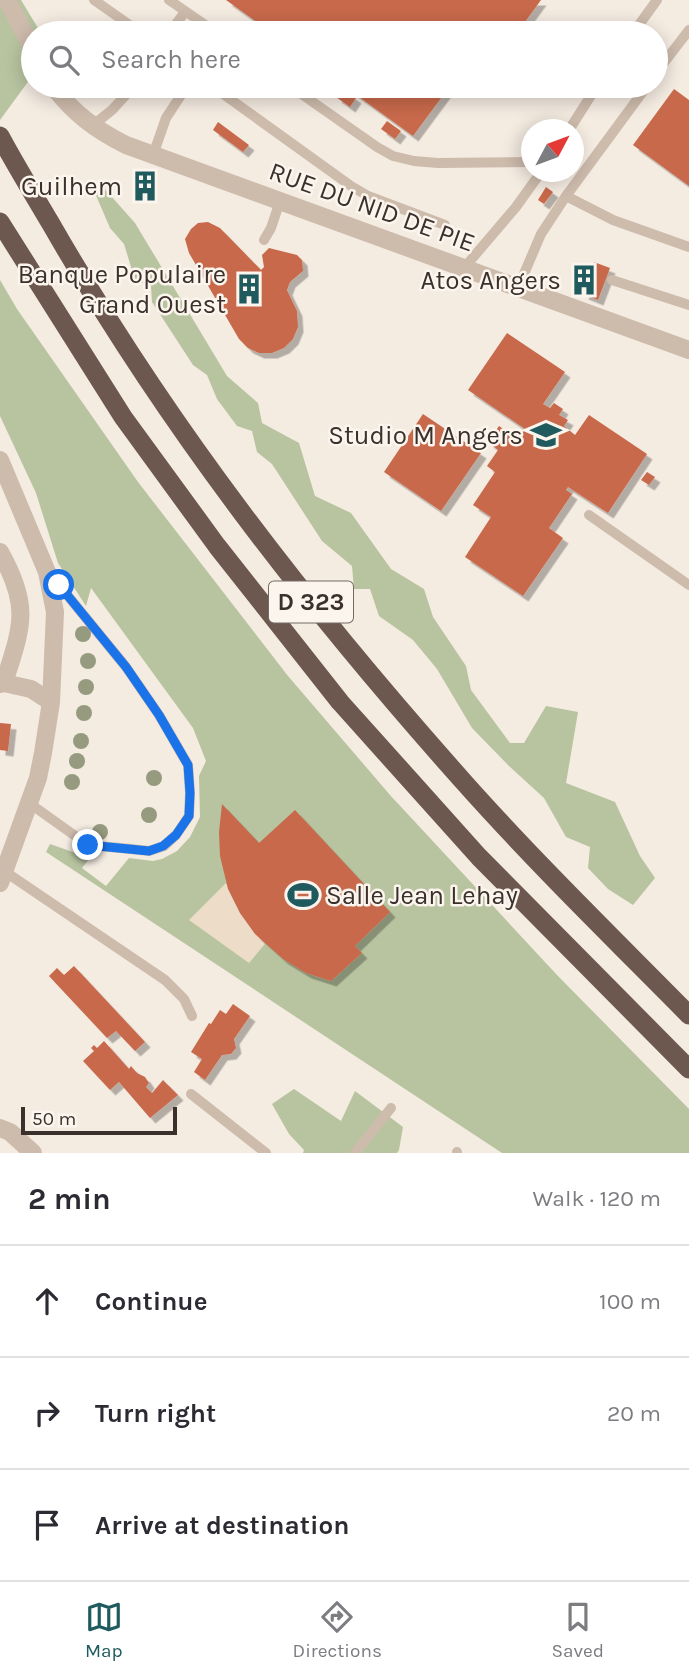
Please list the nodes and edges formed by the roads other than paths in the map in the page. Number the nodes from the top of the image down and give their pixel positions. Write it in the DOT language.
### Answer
graph roads {
  1 [pos="7,0"];
  2 [pos="94,0"];
  3 [pos="169,0"];
  4 [pos="657,0"];
  5 [pos="185,12"];
  6 [pos="124,21"];
  7 [pos="178,21"];
  8 [pos="199,21"];
  9 [pos="642,21"];
  10 [pos="21,26"];
  11 [pos="689,30"];
  12 [pos="668,58"];
  13 [pos="63,98"];
  14 [pos="123,98"];
  15 [pos="179,98"];
  16 [pos="228,98"];
  17 [pos="308,98"];
  18 [pos="589,98"];
  19 [pos="638,98"];
  20 [pos="576,119"];
  21 [pos="92,127"];
  22 [pos="0,136"];
  23 [pos="153,155"];
  24 [pos="521,162"];
  25 [pos="534,182"];
  26 [pos="566,196"];
  27 [pos="280,201"];
  28 [pos="0,222"];
  29 [pos="445,225"];
  30 [pos="264,240"];
  31 [pos="689,247"];
  32 [pos="464,268"];
  33 [pos="612,280"];
  34 [pos="518,288"];
  35 [pos="689,305"];
  36 [pos="689,350"];
  37 [pos="0,460"];
  38 [pos="589,515"];
  39 [pos="0,552"];
  40 [pos="48,579"];
  41 [pos="689,585"];
  42 [pos="2,684"];
  43 [pos="51,702"];
  44 [pos="29,803"];
  45 [pos="2,877"];
  46 [pos="689,1015"];
  47 [pos="192,1016"];
  48 [pos="660,1040"];
  49 [pos="689,1069"];
  50 [pos="689,1084"];
  51 [pos="191,1094"];
  52 [pos="391,1108"];
  53 [pos="0,1128"];
  54 [pos="33,1153"];
  55 [pos="266,1153"];
  56 [pos="355,1153"];
  1 -- 10 [label="street"];
  2 -- 6 [label="lane"];
  3 -- 5 [label="lane"];
  4 -- 9 [label="lane"];
  5 -- 7 [label="lane"];
  5 -- 8 [label="lane"];
  11 -- 12 [label="lane"];
  13 -- 21 [label="street, RUE DU NID DE PIE"];
  14 -- 21 [label="lane"];
  15 -- 23 [label="lane"];
  16 -- 29 [label="lane"];
  17 -- 24 [label="lane"];
  18 -- 20 [label="lane"];
  19 -- 26 [label="lane"];
  21 -- 23 [label="street, RUE DU NID DE PIE"];
  22 -- 46 [label="highway, D 323"];
  23 -- 27 [label="street, RUE DU NID DE PIE"];
  25 -- 32 [label="lane"];
  26 -- 31 [label="lane"];
  26 -- 34 [label="lane"];
  27 -- 30 [label="lane"];
  27 -- 32 [label="street, RUE DU NID DE PIE"];
  28 -- 48 [label="highway, D 323"];
  32 -- 34 [label="street, RUE DU NID DE PIE"];
  33 -- 35 [label="lane"];
  34 -- 36 [label="street, RUE DU NID DE PIE"];
  37 -- 40 [label="street"];
  38 -- 41 [label="lane"];
  39 -- 42 [label="street"];
  40 -- 43 [label="street"];
  40 -- 44 [label="lane"];
  42 -- 43 [label="street"];
  43 -- 44 [label="street"];
  44 -- 45 [label="street"];
  45 -- 47 [label="lane"];
  48 -- 49 [label="highway, D 323"];
  48 -- 50 [label="highway"];
  51 -- 55 [label="lane"];
  52 -- 56 [label="lane"];
  53 -- 54 [label="street"];
}
